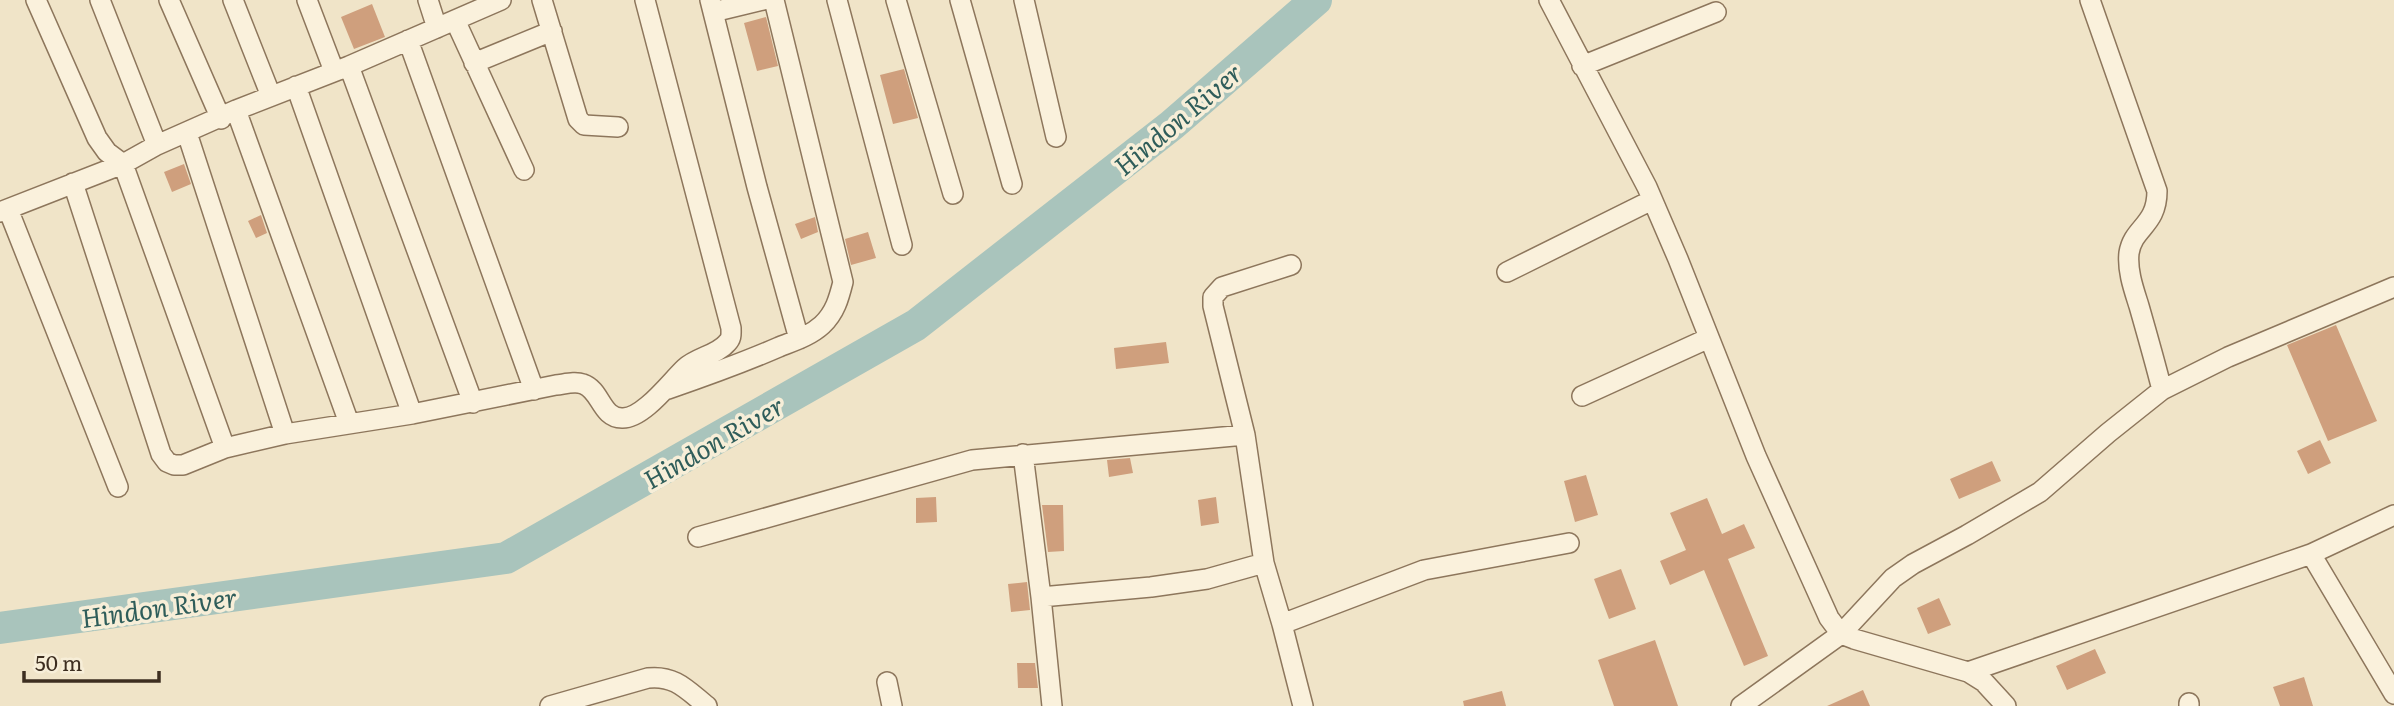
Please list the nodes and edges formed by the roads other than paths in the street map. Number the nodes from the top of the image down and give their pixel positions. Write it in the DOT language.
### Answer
graph roads {
  1 [pos="36,0"];
  2 [pos="100,0"];
  3 [pos="169,0"];
  4 [pos="233,0"];
  5 [pos="306,0"];
  6 [pos="428,0"];
  7 [pos="542,0"];
  8 [pos="645,0"];
  9 [pos="763,0"];
  10 [pos="775,0"];
  11 [pos="836,0"];
  12 [pos="896,0"];
  13 [pos="960,0"];
  14 [pos="1024,0"];
  15 [pos="1549,0"];
  16 [pos="2090,0"];
  17 [pos="496,1"];
  18 [pos="711,6"];
  19 [pos="1716,12"];
  20 [pos="446,24"];
  21 [pos="552,31"];
  22 [pos="408,40"];
  23 [pos="474,63"];
  24 [pos="1582,66"];
  25 [pos="341,69"];
  26 [pos="296,86"];
  27 [pos="271,96"];
  28 [pos="229,115"];
  29 [pos="618,127"];
  30 [pos="187,133"];
  31 [pos="1056,137"];
  32 [pos="158,145"];
  33 [pos="123,164"];
  34 [pos="524,170"];
  35 [pos="73,183"];
  36 [pos="1012,184"];
  37 [pos="953,194"];
  38 [pos="1652,200"];
  39 [pos="4,211"];
  40 [pos="902,245"];
  41 [pos="1291,265"];
  42 [pos="1507,272"];
  43 [pos="2394,287"];
  44 [pos="1709,338"];
  45 [pos="799,339"];
  46 [pos="534,390"];
  47 [pos="663,390"];
  48 [pos="2162,390"];
  49 [pos="1582,396"];
  50 [pos="473,403"];
  51 [pos="412,414"];
  52 [pos="349,422"];
  53 [pos="285,433"];
  54 [pos="1245,435"];
  55 [pos="225,448"];
  56 [pos="1023,454"];
  57 [pos="118,487"];
  58 [pos="2394,515"];
  59 [pos="698,537"];
  60 [pos="1569,543"];
  61 [pos="2311,554"];
  62 [pos="1264,563"];
  63 [pos="1041,597"];
  64 [pos="1282,624"];
  65 [pos="1841,634"];
  66 [pos="1968,672"];
  67 [pos="887,682"];
  68 [pos="2394,694"];
  69 [pos="550,706"];
  70 [pos="707,706"];
  71 [pos="892,706"];
  72 [pos="1052,706"];
  73 [pos="1303,706"];
  74 [pos="1741,706"];
  75 [pos="2006,706"];
  1 -- 33 [label="street"];
  2 -- 32 [label="street"];
  3 -- 28 [label="street"];
  4 -- 27 [label="street"];
  5 -- 25 [label="street"];
  6 -- 20 [label="street"];
  7 -- 21 [label="street"];
  8 -- 47 [label="street"];
  9 -- 18 [label="street"];
  10 -- 45 [label="street"];
  11 -- 40 [label="street"];
  12 -- 37 [label="street"];
  13 -- 36 [label="street"];
  14 -- 31 [label="street"];
  15 -- 24 [label="street"];
  16 -- 48 [label="street"];
  17 -- 20 [label="street"];
  18 -- 45 [label="street"];
  19 -- 24 [label="street"];
  20 -- 22 [label="street"];
  20 -- 23 [label="street"];
  21 -- 23 [label="street"];
  21 -- 29 [label="street"];
  22 -- 25 [label="street"];
  22 -- 46 [label="street"];
  23 -- 34 [label="street"];
  24 -- 38 [label="street"];
  25 -- 26 [label="street"];
  25 -- 50 [label="street"];
  26 -- 27 [label="street"];
  26 -- 51 [label="street"];
  27 -- 28 [label="street"];
  28 -- 30 [label="street"];
  28 -- 52 [label="street"];
  30 -- 32 [label="street"];
  30 -- 53 [label="street"];
  32 -- 33 [label="street"];
  33 -- 35 [label="street"];
  33 -- 55 [label="street"];
  35 -- 39 [label="street"];
  35 -- 55 [label="street"];
  38 -- 42 [label="street"];
  38 -- 44 [label="street"];
  39 -- 57 [label="street"];
  41 -- 54 [label="street"];
  43 -- 48 [label="street"];
  44 -- 49 [label="street"];
  44 -- 65 [label="street"];
  45 -- 47 [label="street"];
  46 -- 47 [label="street"];
  46 -- 50 [label="street"];
  48 -- 65 [label="street"];
  50 -- 51 [label="street"];
  51 -- 52 [label="street"];
  52 -- 53 [label="street"];
  53 -- 55 [label="street"];
  54 -- 56 [label="street"];
  54 -- 62 [label="street"];
  56 -- 59 [label="street"];
  56 -- 63 [label="street"];
  58 -- 61 [label="street"];
  60 -- 64 [label="street"];
  61 -- 66 [label="street"];
  61 -- 68 [label="street"];
  62 -- 63 [label="street"];
  62 -- 64 [label="street"];
  63 -- 72 [label="street"];
  64 -- 73 [label="street"];
  65 -- 66 [label="street"];
  65 -- 74 [label="street"];
  66 -- 75 [label="street"];
  67 -- 71 [label="street"];
  69 -- 70 [label="street"];
}
